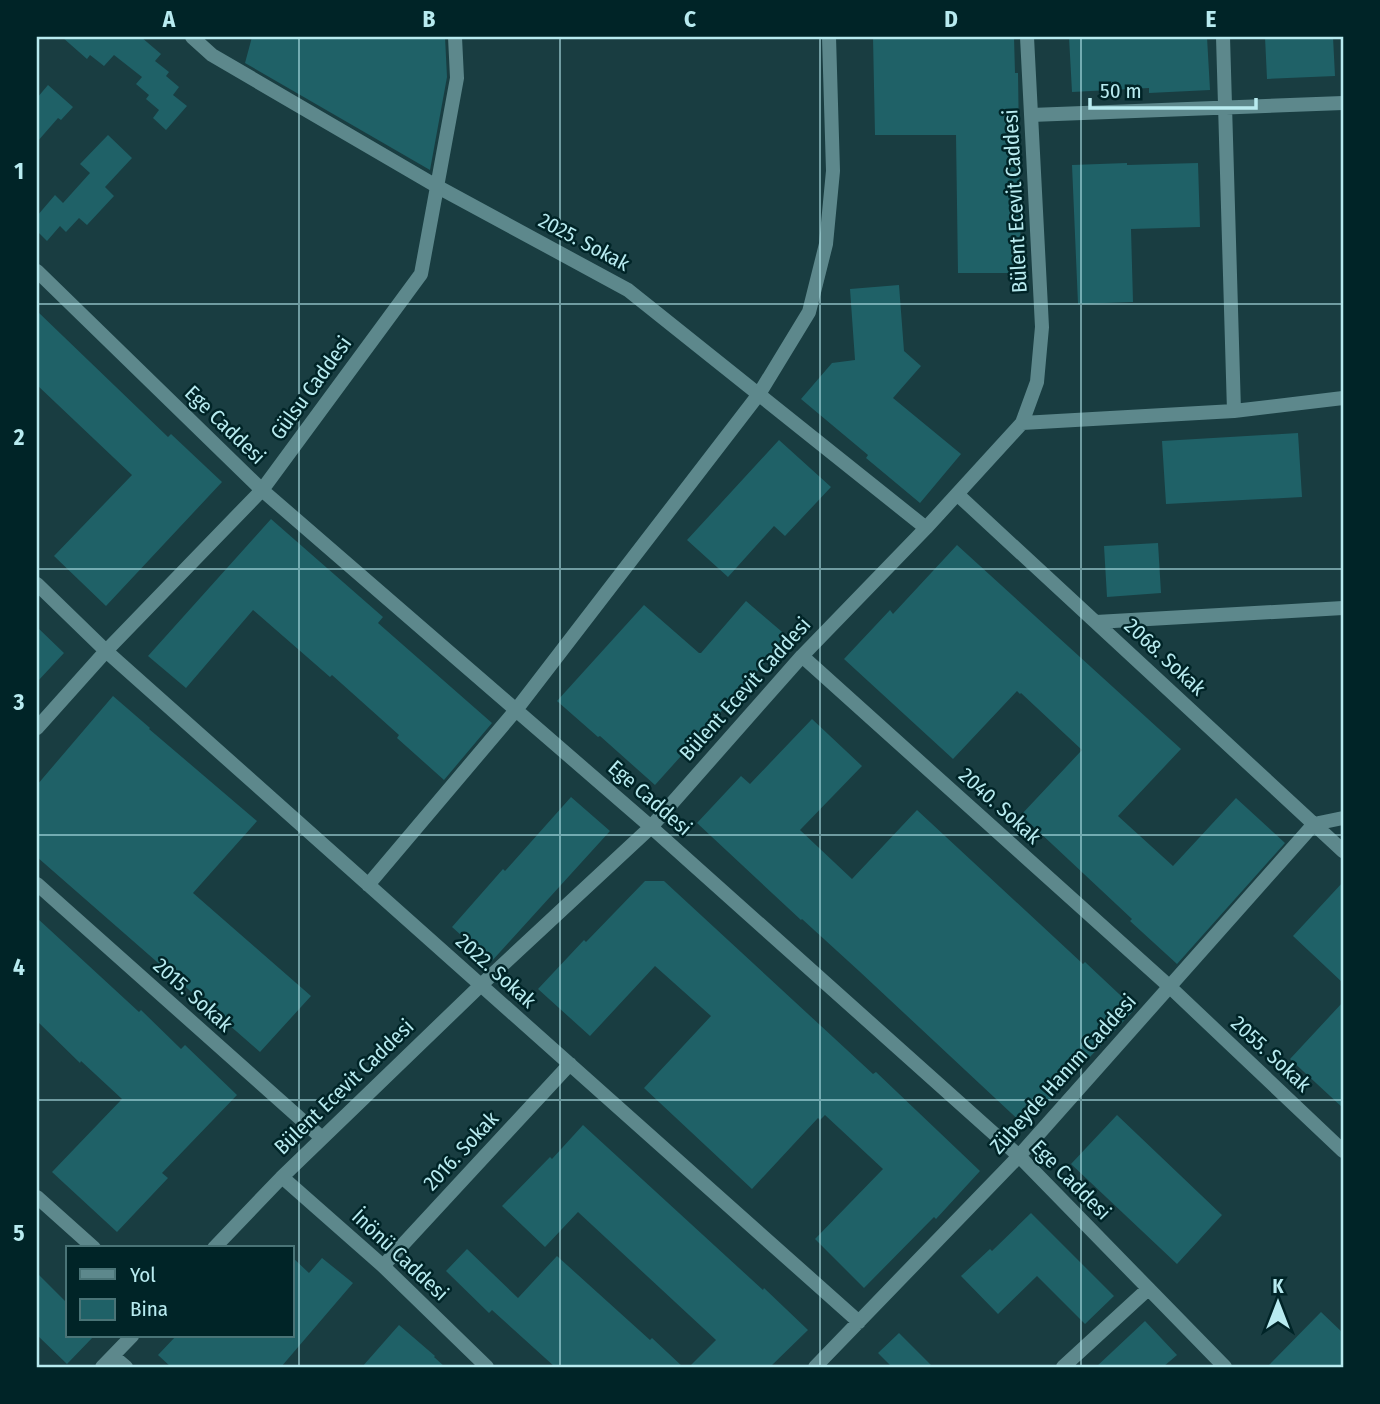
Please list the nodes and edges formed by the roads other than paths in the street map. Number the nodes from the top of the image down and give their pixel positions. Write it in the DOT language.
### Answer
graph roads {
  1 [pos="192,37"];
  2 [pos="455,37"];
  3 [pos="829,37"];
  4 [pos="1027,37"];
  5 [pos="1223,37"];
  6 [pos="1343,103"];
  7 [pos="1225,107"];
  8 [pos="1031,115"];
  9 [pos="438,187"];
  10 [pos="37,271"];
  11 [pos="760,394"];
  12 [pos="1343,398"];
  13 [pos="1234,411"];
  14 [pos="1022,423"];
  15 [pos="262,490"];
  16 [pos="957,494"];
  17 [pos="926,528"];
  18 [pos="37,584"];
  19 [pos="1343,608"];
  20 [pos="1096,622"];
  21 [pos="106,651"];
  22 [pos="802,656"];
  23 [pos="516,710"];
  24 [pos="37,728"];
  25 [pos="1343,818"];
  26 [pos="1314,824"];
  27 [pos="651,827"];
  28 [pos="1343,851"];
  29 [pos="37,884"];
  30 [pos="368,885"];
  31 [pos="481,985"];
  32 [pos="1170,987"];
  33 [pos="570,1064"];
  34 [pos="322,1138"];
  35 [pos="1343,1151"];
  36 [pos="1018,1156"];
  37 [pos="282,1177"];
  38 [pos="37,1198"];
  39 [pos="91,1246"];
  40 [pos="216,1246"];
  41 [pos="383,1266"];
  42 [pos="1148,1289"];
  43 [pos="859,1322"];
  44 [pos="130,1338"];
  45 [pos="113,1356"];
  46 [pos="102,1367"];
  47 [pos="126,1367"];
  48 [pos="488,1367"];
  49 [pos="815,1367"];
  50 [pos="1063,1367"];
  51 [pos="1225,1367"];
  1 -- 9 [label="street, 2025. Sokak"];
  2 -- 9 [label="street, Gülsu Caddesi"];
  3 -- 11 [label="street"];
  4 -- 8 [label="street, Bülent Ecevit Caddesi"];
  5 -- 7 [label="street"];
  6 -- 7 [label="street"];
  7 -- 8 [label="street"];
  7 -- 13 [label="street"];
  8 -- 14 [label="street, Bülent Ecevit Caddesi"];
  9 -- 11 [label="street, 2025. Sokak"];
  9 -- 15 [label="street, Gülsu Caddesi"];
  10 -- 15 [label="street, Ege Caddesi"];
  11 -- 17 [label="street, 2025. Sokak"];
  11 -- 23 [label="street"];
  12 -- 13 [label="street"];
  13 -- 14 [label="street"];
  14 -- 16 [label="street, Bülent Ecevit Caddesi"];
  15 -- 21 [label="street, Gülsu Caddesi"];
  15 -- 23 [label="street, Ege Caddesi"];
  16 -- 17 [label="street, Bülent Ecevit Caddesi"];
  16 -- 20 [label="street, 2068. Sokak"];
  17 -- 22 [label="street, Bülent Ecevit Caddesi"];
  18 -- 21 [label="street, 2022. Sokak"];
  19 -- 20 [label="street"];
  20 -- 26 [label="street, 2068. Sokak"];
  21 -- 24 [label="street, Gülsu Caddesi"];
  21 -- 30 [label="street, 2022. Sokak"];
  22 -- 27 [label="street, Bülent Ecevit Caddesi"];
  22 -- 32 [label="street, 2040. Sokak"];
  23 -- 27 [label="street, Ege Caddesi"];
  23 -- 30 [label="street"];
  25 -- 26 [label="street"];
  26 -- 28 [label="street, 2068. Sokak"];
  26 -- 32 [label="street, Zübeyde Hanım Caddesi"];
  27 -- 31 [label="street, Bülent Ecevit Caddesi"];
  27 -- 36 [label="street, Ege Caddesi"];
  29 -- 34 [label="street, 2015. Sokak"];
  30 -- 31 [label="street, 2022. Sokak"];
  31 -- 33 [label="street, 2022. Sokak"];
  31 -- 34 [label="street, Bülent Ecevit Caddesi"];
  32 -- 35 [label="street, 2055. Sokak"];
  32 -- 36 [label="street, Zübeyde Hanım Caddesi"];
  33 -- 41 [label="street, 2016. Sokak"];
  33 -- 43 [label="street, 2022. Sokak"];
  34 -- 37 [label="street, Bülent Ecevit Caddesi"];
  36 -- 42 [label="street, Ege Caddesi"];
  36 -- 43 [label="street, Zübeyde Hanım Caddesi"];
  37 -- 40 [label="street, Bülent Ecevit Caddesi"];
  37 -- 41 [label="street, İnönü Caddesi"];
  38 -- 39 [label="street"];
  41 -- 48 [label="street, İnönü Caddesi"];
  42 -- 50 [label="street"];
  42 -- 51 [label="street, Ege Caddesi"];
  43 -- 49 [label="street, Zübeyde Hanım Caddesi"];
  44 -- 45 [label="street"];
  45 -- 46 [label="street"];
  45 -- 47 [label="street"];
}
